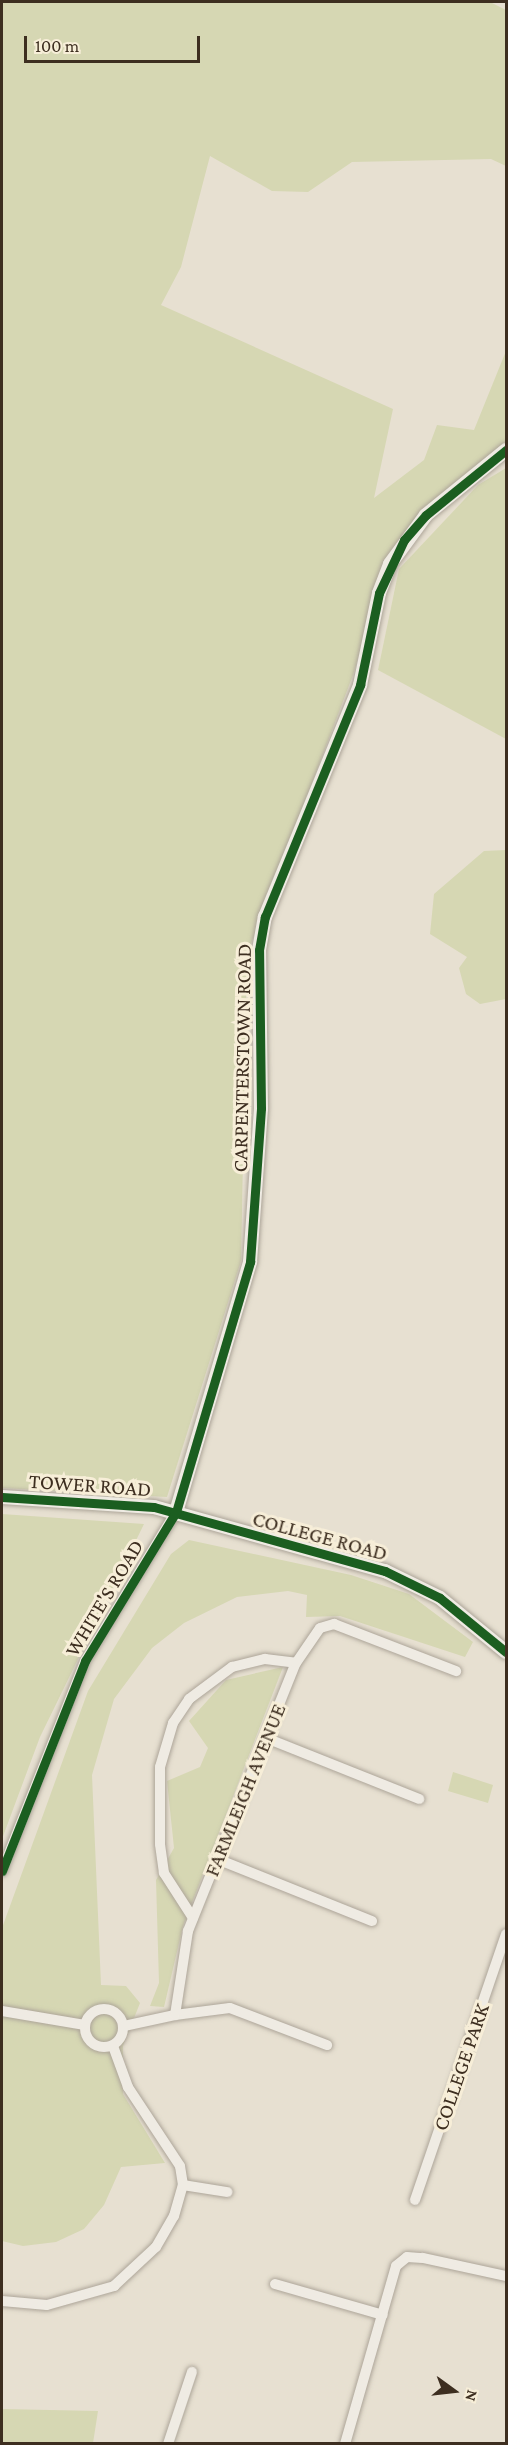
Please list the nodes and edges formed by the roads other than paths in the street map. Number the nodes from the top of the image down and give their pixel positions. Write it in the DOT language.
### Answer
graph roads {
  1 [pos="507,450"];
  2 [pos="2,1497"];
  3 [pos="176,1512"];
  4 [pos="507,1652"];
  5 [pos="296,1663"];
  6 [pos="456,1671"];
  7 [pos="266,1738"];
  8 [pos="419,1799"];
  9 [pos="217,1859"];
  10 [pos="2,1871"];
  11 [pos="193,1918"];
  12 [pos="372,1921"];
  13 [pos="507,1934"];
  14 [pos="2,2011"];
  15 [pos="175,2015"];
  16 [pos="85,2025"];
  17 [pos="124,2026"];
  18 [pos="113,2046"];
  19 [pos="327,2046"];
  20 [pos="183,2185"];
  21 [pos="226,2192"];
  22 [pos="415,2200"];
  23 [pos="507,2276"];
  24 [pos="275,2284"];
  25 [pos="2,2301"];
  26 [pos="383,2315"];
  27 [pos="192,2372"];
  28 [pos="168,2444"];
  29 [pos="345,2444"];
  1 -- 3 [label="street, CARPENTERSTOWN ROAD"];
  2 -- 3 [label="street, TOWER ROAD"];
  3 -- 4 [label="street, COLLEGE ROAD"];
  3 -- 10 [label="street, WHITE'S ROAD"];
  5 -- 6 [label="street, FARMLEIGH AVENUE"];
  5 -- 7 [label="street, FARMLEIGH AVENUE"];
  5 -- 11 [label="street"];
  7 -- 8 [label="street"];
  7 -- 9 [label="street, FARMLEIGH AVENUE"];
  9 -- 11 [label="street, FARMLEIGH AVENUE"];
  9 -- 12 [label="street"];
  11 -- 15 [label="street, FARMLEIGH AVENUE"];
  13 -- 22 [label="street, COLLEGE PARK"];
  14 -- 16 [label="street"];
  15 -- 17 [label="street"];
  15 -- 19 [label="street"];
  16 -- 17 [label="street"];
  16 -- 18 [label="street"];
  17 -- 18 [label="street"];
  18 -- 20 [label="street"];
  20 -- 21 [label="street"];
  20 -- 25 [label="street"];
  23 -- 26 [label="street"];
  24 -- 26 [label="street"];
  26 -- 29 [label="street"];
  27 -- 28 [label="street"];
}
